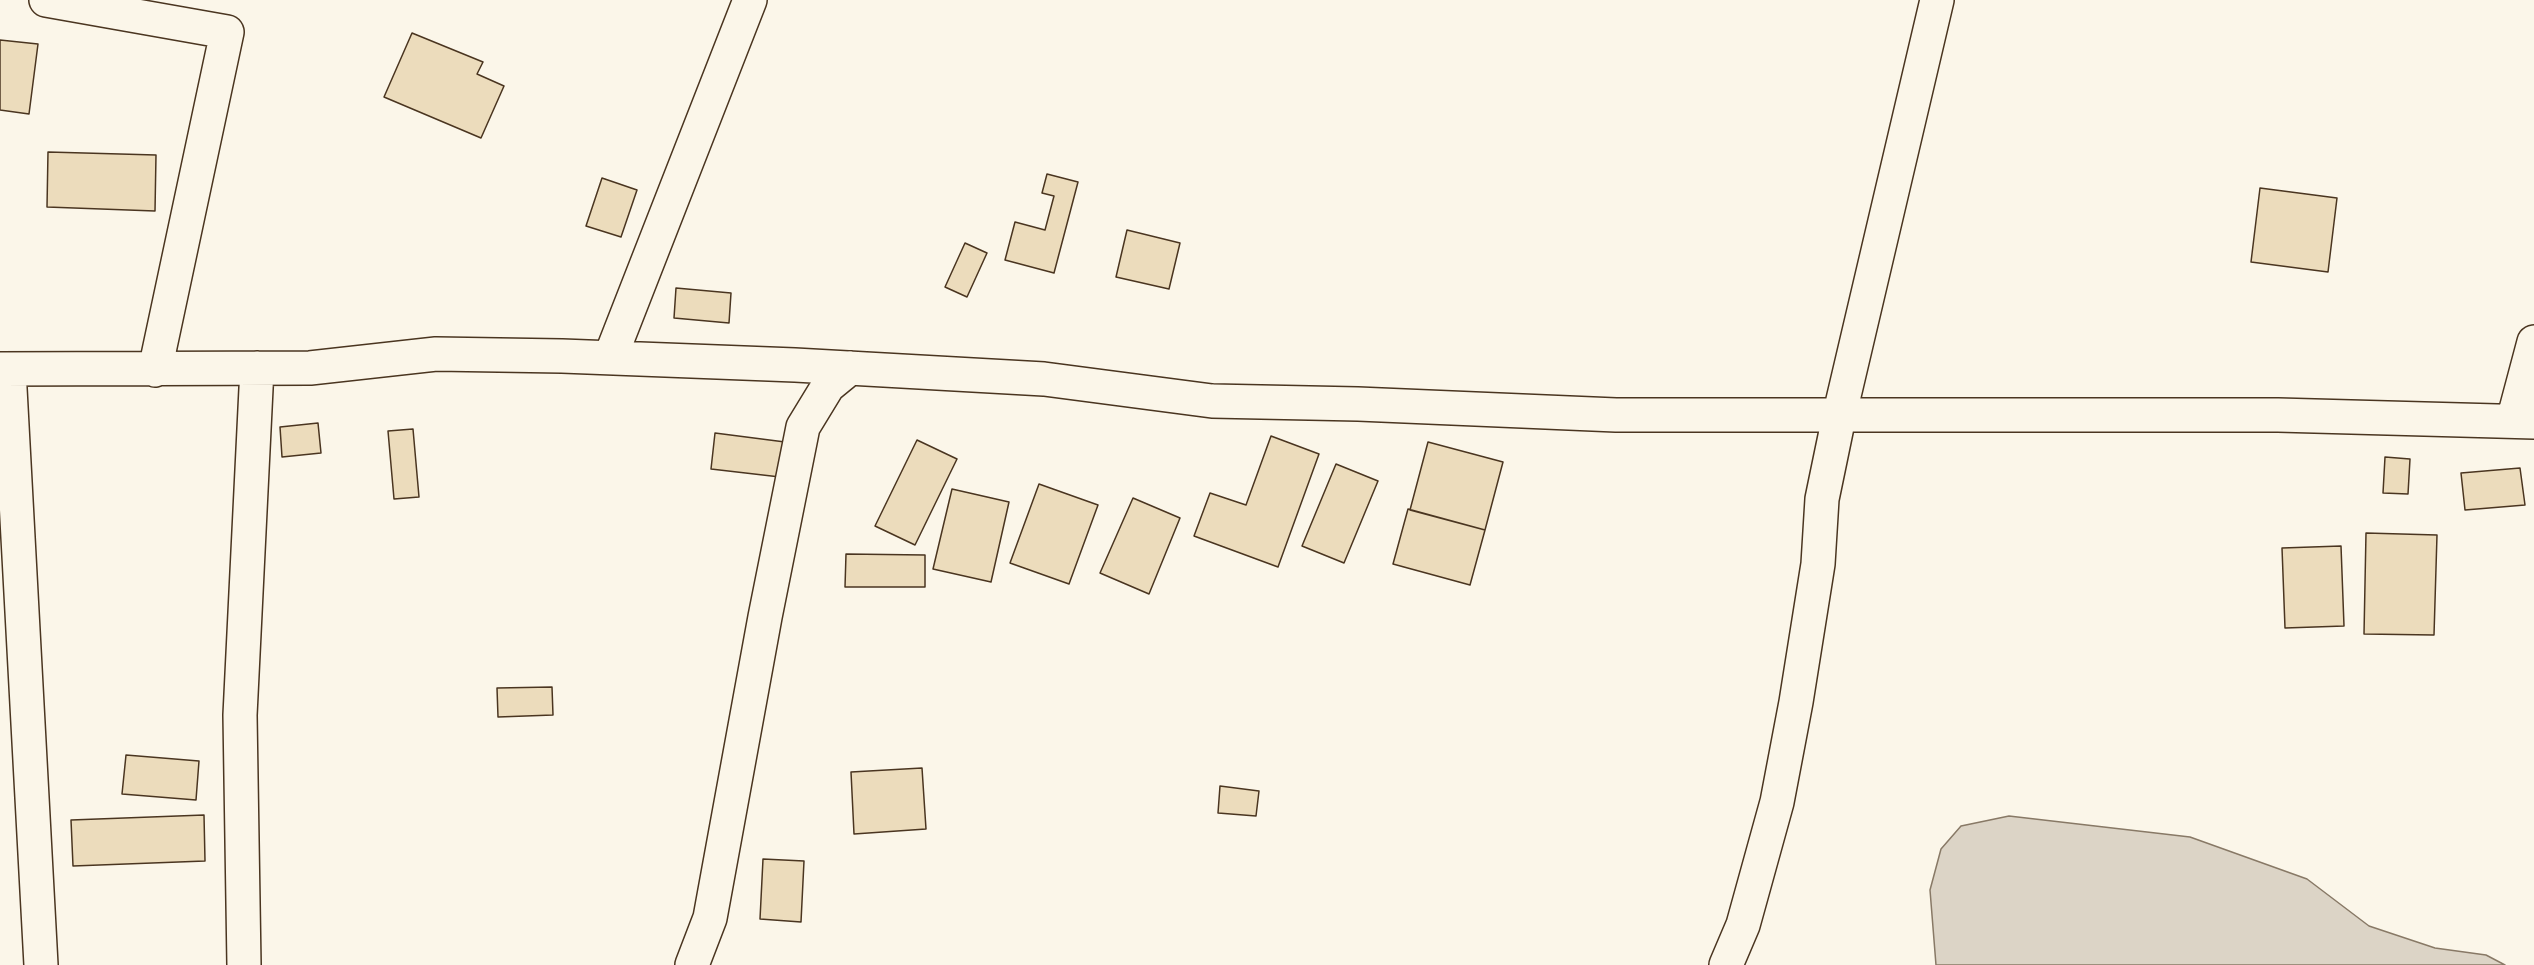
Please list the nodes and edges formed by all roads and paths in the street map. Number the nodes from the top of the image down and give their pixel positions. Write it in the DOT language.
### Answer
graph roads {
  1 [pos="46,0"];
  2 [pos="750,0"];
  3 [pos="1937,0"];
  4 [pos="2534,342"];
  5 [pos="610,357"];
  6 [pos="257,368"];
  7 [pos="850,368"];
  8 [pos="155,369"];
  9 [pos="5,370"];
  10 [pos="1839,417"];
  11 [pos="2523,422"];
  12 [pos="41,965"];
  13 [pos="244,965"];
  14 [pos="692,965"];
  15 [pos="1726,965"];
  1 -- 8 [label="street"];
  2 -- 5 [label="street"];
  3 -- 10 [label="street"];
  4 -- 11 [label="street"];
  5 -- 6 [label="street"];
  5 -- 7 [label="street"];
  6 -- 8 [label="street"];
  6 -- 13 [label="street"];
  7 -- 10 [label="street"];
  7 -- 14 [label="street"];
  8 -- 9 [label="street"];
  9 -- 12 [label="street"];
  10 -- 11 [label="street"];
  10 -- 15 [label="street"];
}
